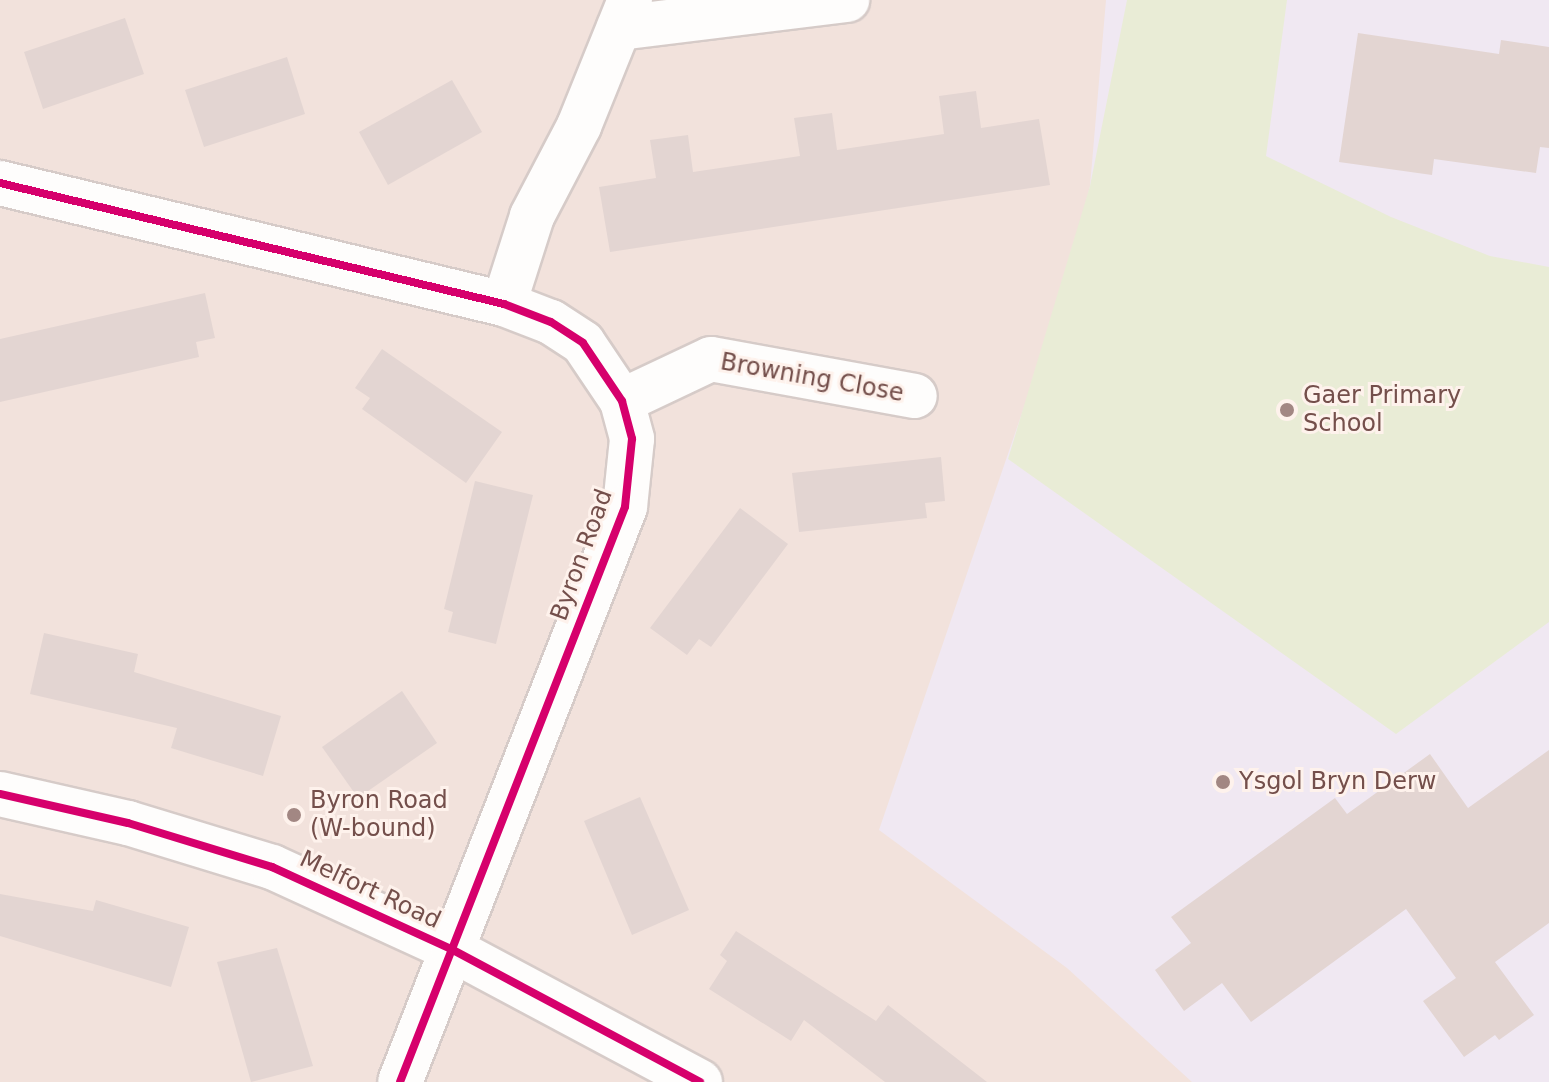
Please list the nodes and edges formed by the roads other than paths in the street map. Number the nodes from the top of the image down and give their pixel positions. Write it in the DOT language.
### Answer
graph roads {
  1 [pos="847,0"];
  2 [pos="624,14"];
  3 [pos="0,183"];
  4 [pos="504,304"];
  5 [pos="915,396"];
  6 [pos="622,401"];
  7 [pos="0,794"];
  8 [pos="453,950"];
  9 [pos="400,1082"];
  10 [pos="700,1082"];
  1 -- 2 [label="street"];
  2 -- 4 [label="street"];
  3 -- 4 [label="street, Byron Road"];
  4 -- 6 [label="street, Byron Road"];
  5 -- 6 [label="street, Browning Close"];
  6 -- 8 [label="street, Byron Road"];
  7 -- 8 [label="street, Melfort Road"];
  8 -- 9 [label="street, Byron Road"];
  8 -- 10 [label="street, Melfort Road"];
}
